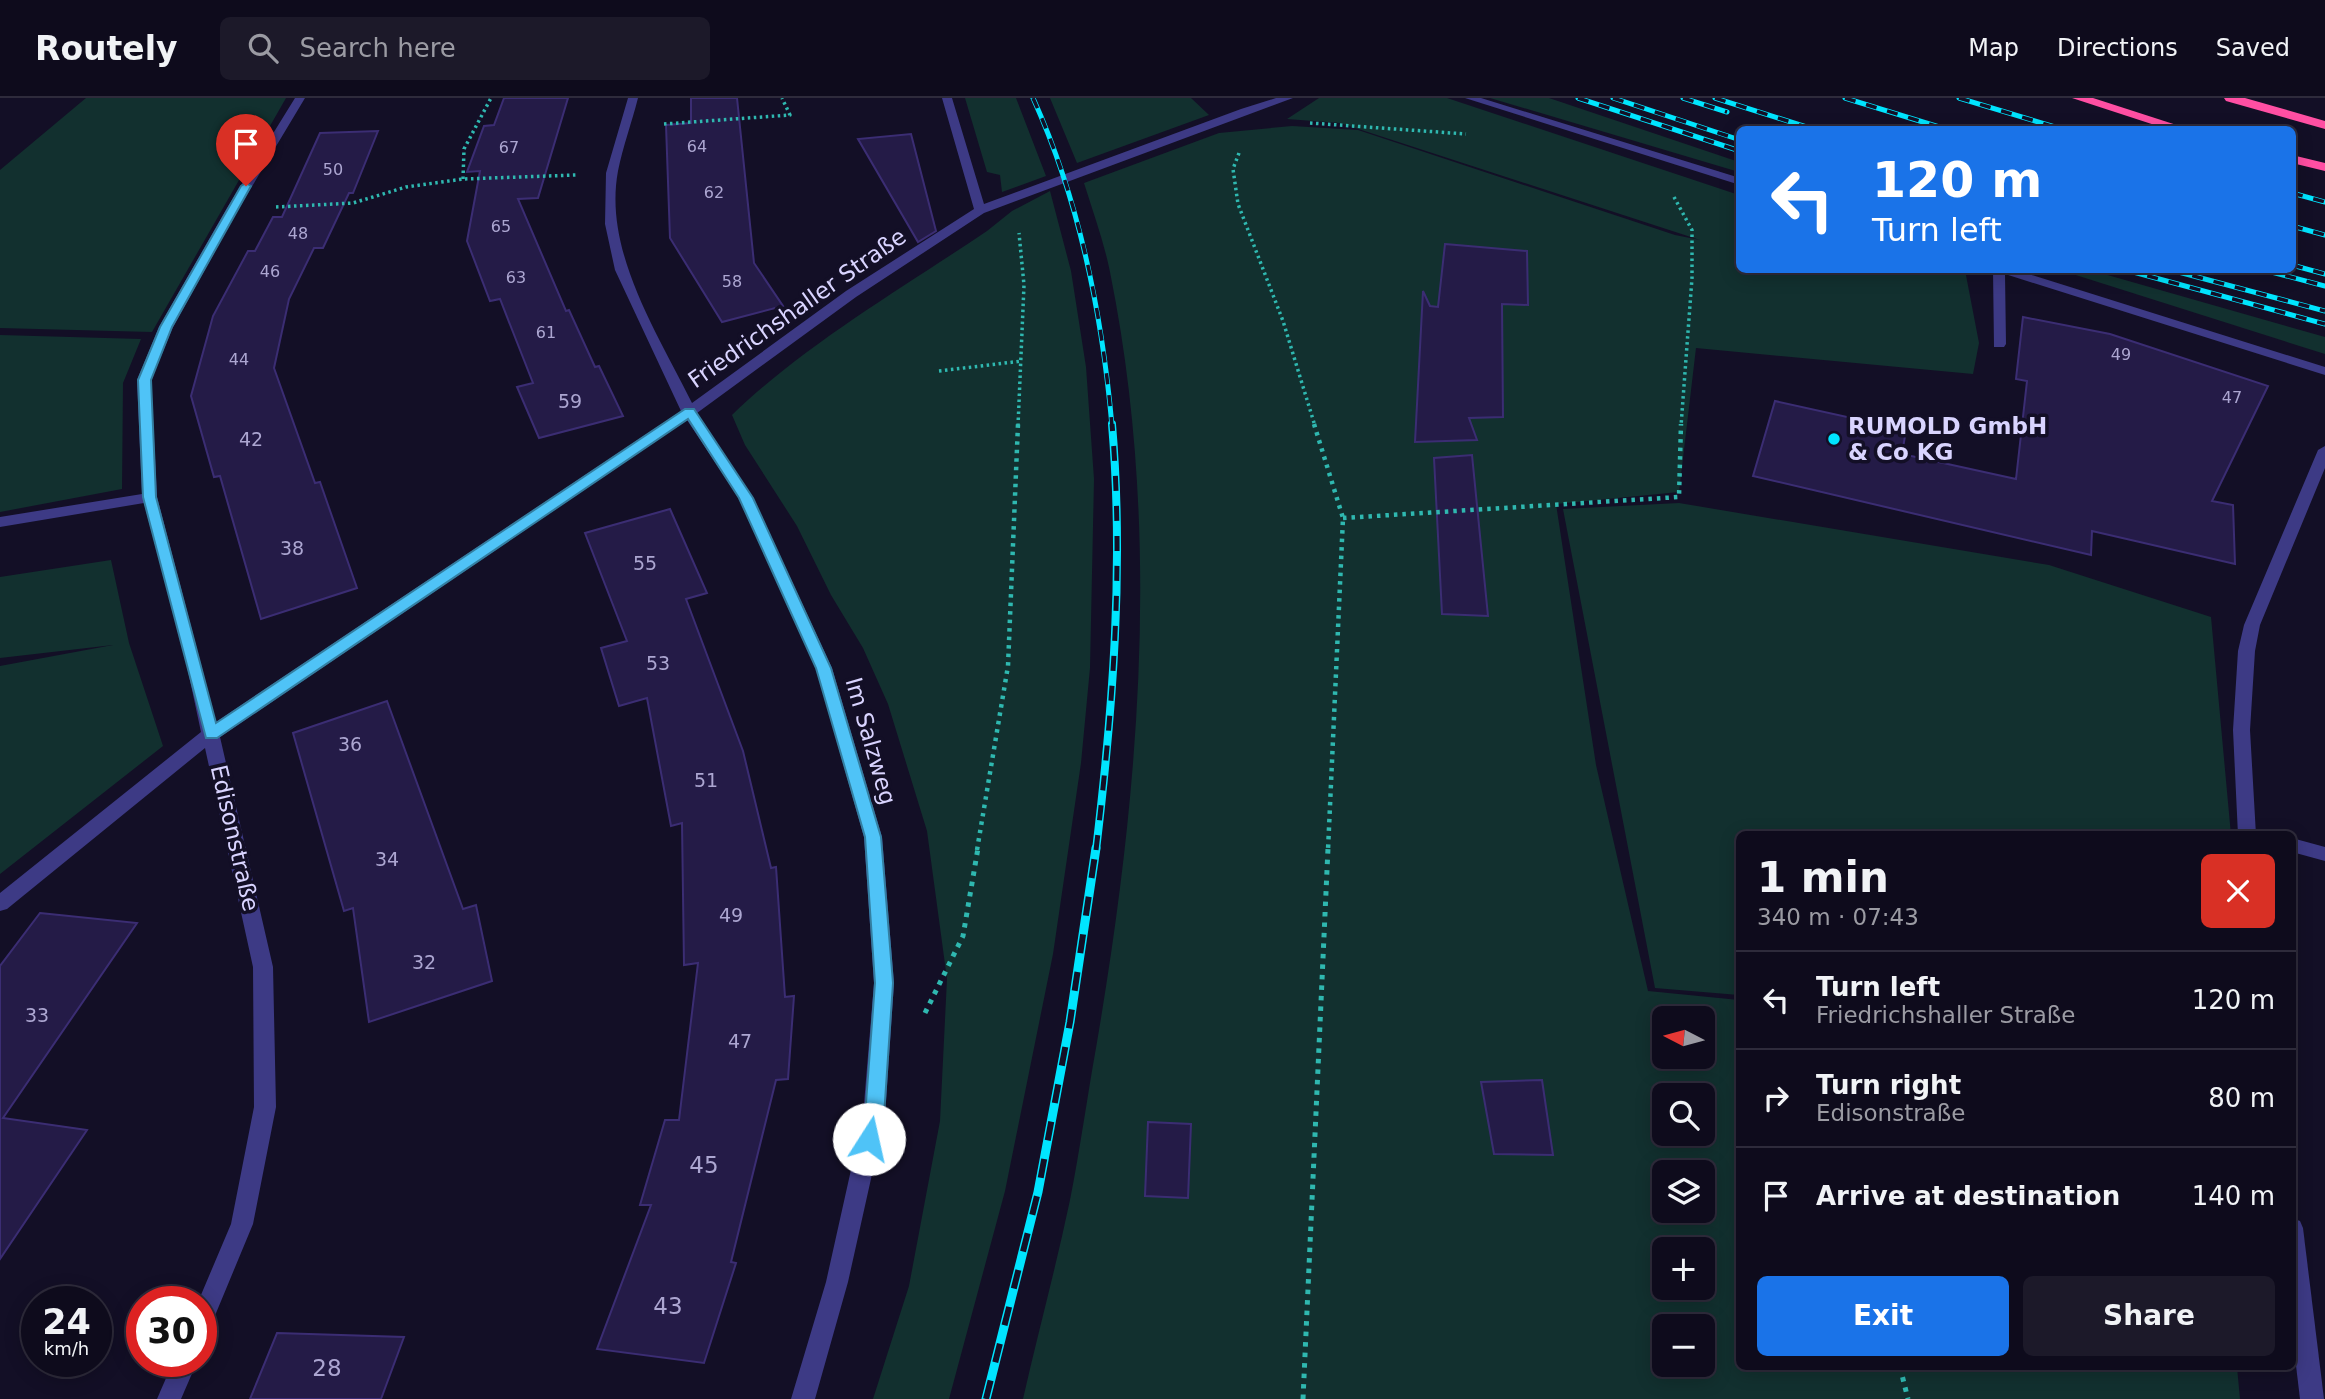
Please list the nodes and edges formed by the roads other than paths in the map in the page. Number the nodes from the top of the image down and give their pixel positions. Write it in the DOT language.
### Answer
graph roads {
  1 [pos="300,98"];
  2 [pos="633,98"];
  3 [pos="947,98"];
  4 [pos="1288,98"];
  5 [pos="1470,98"];
  6 [pos="2079,98"];
  7 [pos="2231,98"];
  8 [pos="2325,125"];
  9 [pos="2173,126"];
  10 [pos="2296,160"];
  11 [pos="2325,167"];
  12 [pos="1736,181"];
  13 [pos="980,210"];
  14 [pos="1999,273"];
  15 [pos="2015,273"];
  16 [pos="1999,344"];
  17 [pos="2325,371"];
  18 [pos="690,412"];
  19 [pos="2325,450"];
  20 [pos="150,497"];
  21 [pos="0,522"];
  22 [pos="211,734"];
  23 [pos="2249,831"];
  24 [pos="2296,846"];
  25 [pos="2325,854"];
  26 [pos="0,904"];
  27 [pos="2296,1262"];
  28 [pos="216,1286"];
  29 [pos="179,1377"];
  30 [pos="169,1399"];
  31 [pos="803,1399"];
  32 [pos="2312,1399"];
  1 -- 20 [label="street, Edisonstraße"];
  2 -- 18 [label="street, Im Salzweg"];
  3 -- 13 [label="street"];
  4 -- 13 [label="street, Friedrichshaller Straße"];
  5 -- 12 [label="street"];
  6 -- 9 [label="highway"];
  7 -- 8 [label="highway"];
  10 -- 11 [label="highway"];
  13 -- 18 [label="street, Friedrichshaller Straße"];
  14 -- 16 [label="street"];
  15 -- 17 [label="street"];
  18 -- 22 [label="street, Friedrichshaller Straße"];
  18 -- 31 [label="street, Im Salzweg"];
  19 -- 23 [label="street"];
  20 -- 21 [label="street"];
  20 -- 22 [label="street, Edisonstraße"];
  22 -- 26 [label="street, Friedrichshaller Straße"];
  22 -- 28 [label="street, Edisonstraße"];
  24 -- 25 [label="street"];
  27 -- 32 [label="street"];
  29 -- 30 [label="street"];
}
